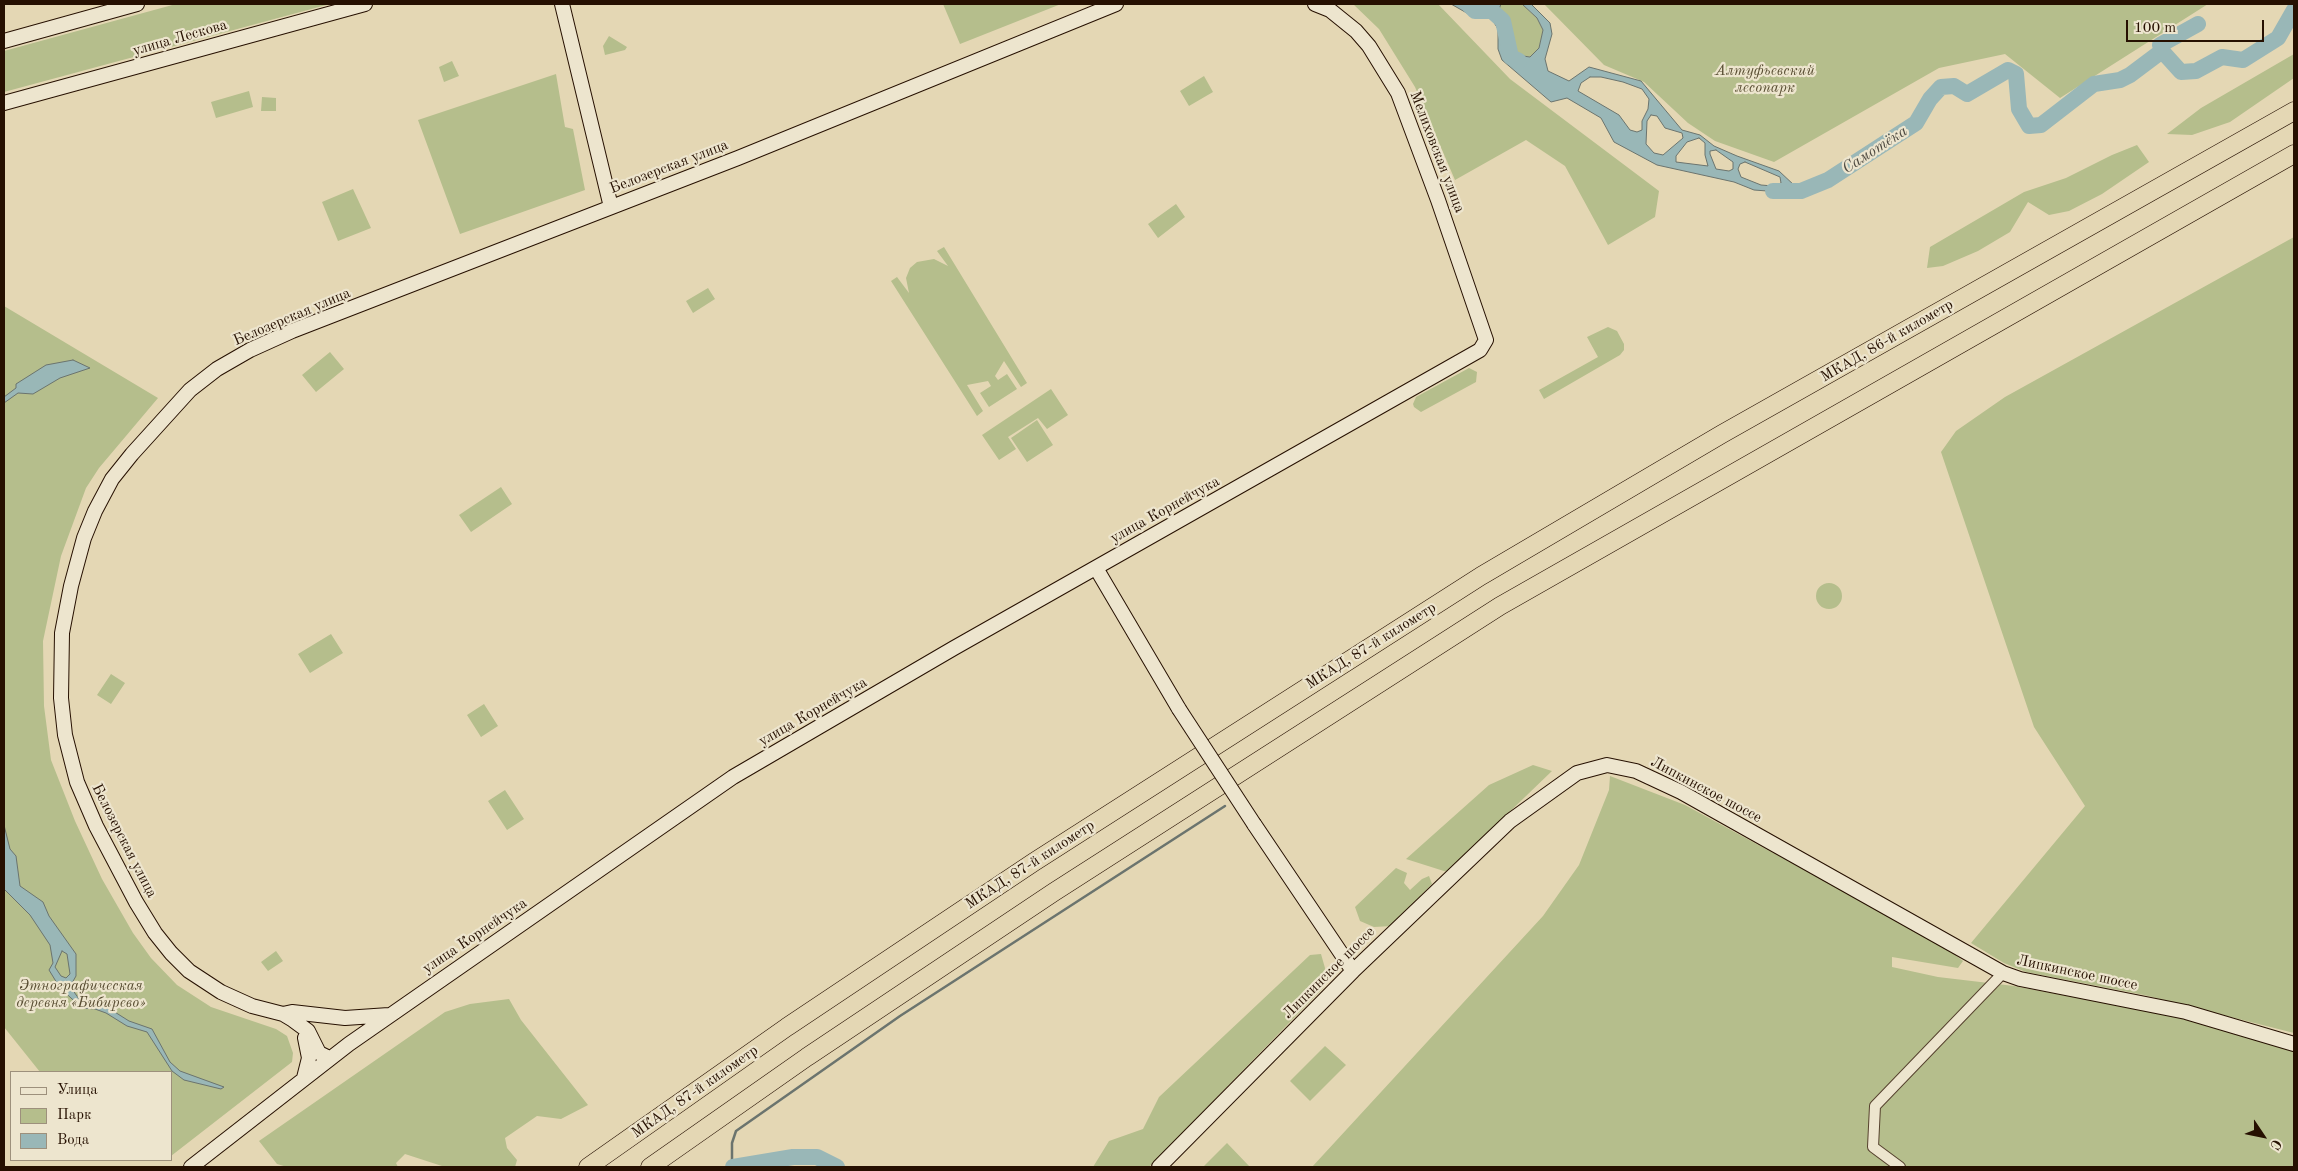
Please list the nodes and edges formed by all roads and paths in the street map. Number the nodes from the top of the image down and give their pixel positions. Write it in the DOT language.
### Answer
graph roads {
  1 [pos="137,4"];
  2 [pos="365,4"];
  3 [pos="562,4"];
  4 [pos="1116,4"];
  5 [pos="1315,4"];
  6 [pos="4,41"];
  7 [pos="4,103"];
  8 [pos="2294,111"];
  9 [pos="2294,154"];
  10 [pos="611,207"];
  11 [pos="1486,340"];
  12 [pos="1096,568"];
  13 [pos="1481,576"];
  14 [pos="1353,971"];
  15 [pos="2003,974"];
  16 [pos="282,1014"];
  17 [pos="389,1015"];
  18 [pos="345,1018"];
  19 [pos="299,1024"];
  20 [pos="349,1044"];
  21 [pos="2294,1044"];
  22 [pos="329,1058"];
  23 [pos="304,1078"];
  24 [pos="191,1167"];
  25 [pos="588,1167"];
  26 [pos="650,1167"];
  27 [pos="1159,1167"];
  28 [pos="1900,1167"];
  1 -- 6 [label="street"];
  2 -- 7 [label="street, улица Лескова"];
  3 -- 10 [label="street"];
  4 -- 10 [label="street, Белозерская улица"];
  5 -- 11 [label="street, Мелиховская улица"];
  8 -- 13 [label="highway, МКАД, 86-й километр"];
  9 -- 26 [label="highway"];
  10 -- 16 [label="street, Белозерская улица"];
  11 -- 12 [label="street, улица Корнейчука"];
  12 -- 14 [label="street, bridge"];
  12 -- 17 [label="street, улица Корнейчука"];
  13 -- 25 [label="highway, МКАД, 87-й километр"];
  14 -- 15 [label="street, Липкинское шоссе"];
  14 -- 27 [label="street, Липкинское шоссе"];
  15 -- 21 [label="street, Липкинское шоссе"];
  15 -- 28 [label="street"];
  16 -- 18 [label="street, Белозерская улица"];
  16 -- 19 [label="street, Белозерская улица"];
  17 -- 18 [label="street, Белозерская улица"];
  17 -- 20 [label="street, улица Корнейчука"];
  18 -- 20 [label="street"];
  19 -- 22 [label="street, Белозерская улица"];
  19 -- 23 [label="street"];
  20 -- 22 [label="street, улица Корнейчука"];
  22 -- 23 [label="street, улица Корнейчука"];
  23 -- 24 [label="street, улица Корнейчука"];
}
